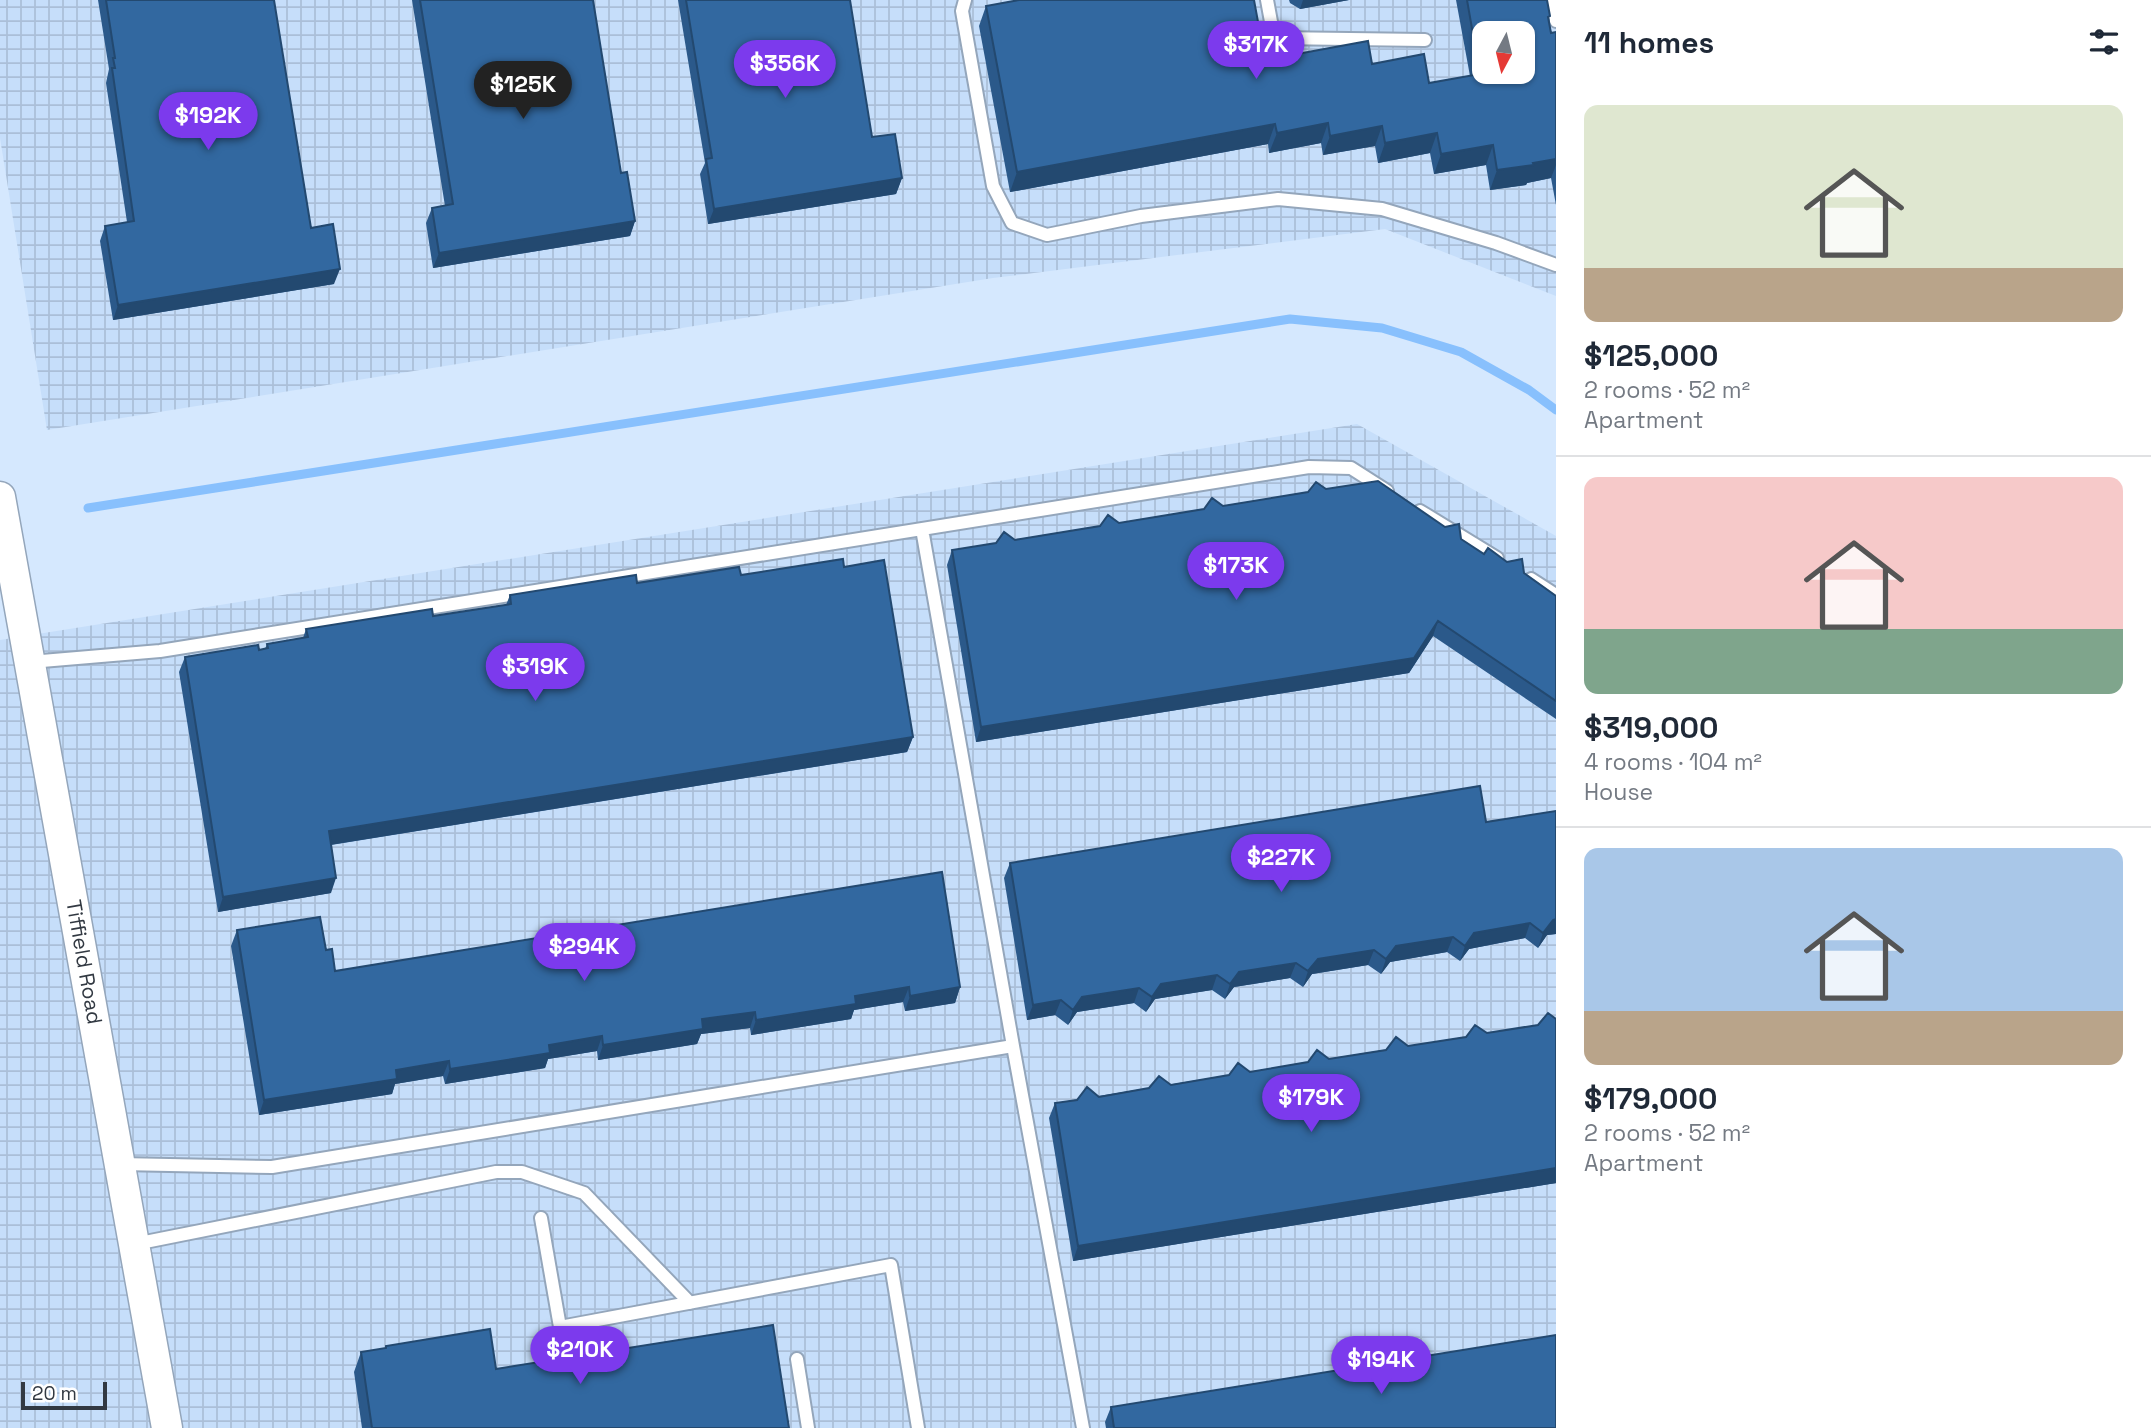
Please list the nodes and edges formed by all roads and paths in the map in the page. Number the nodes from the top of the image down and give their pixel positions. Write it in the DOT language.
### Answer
graph roads {
  1 [pos="965,0"];
  2 [pos="1267,0"];
  3 [pos="1552,0"];
  4 [pos="1556,21"];
  5 [pos="1425,40"];
  6 [pos="1556,265"];
  7 [pos="0,497"];
  8 [pos="922,529"];
  9 [pos="1556,595"];
  10 [pos="30,662"];
  11 [pos="1013,1046"];
  12 [pos="120,1164"];
  13 [pos="541,1218"];
  14 [pos="134,1244"];
  15 [pos="690,1303"];
  16 [pos="797,1359"];
  17 [pos="167,1428"];
  18 [pos="808,1428"];
  19 [pos="918,1428"];
  20 [pos="1083,1428"];
  1 -- 6 [label="lane"];
  2 -- 5 [label="lane"];
  3 -- 4 [label="lane"];
  7 -- 10 [label="street, Tiffield Road"];
  8 -- 9 [label="lane"];
  8 -- 10 [label="lane"];
  8 -- 11 [label="lane"];
  10 -- 12 [label="street, Tiffield Road"];
  11 -- 12 [label="lane"];
  11 -- 20 [label="lane"];
  12 -- 14 [label="street, Tiffield Road"];
  13 -- 15 [label="lane"];
  14 -- 15 [label="lane"];
  14 -- 17 [label="street, Tiffield Road"];
  15 -- 19 [label="lane"];
  16 -- 18 [label="lane"];
}
